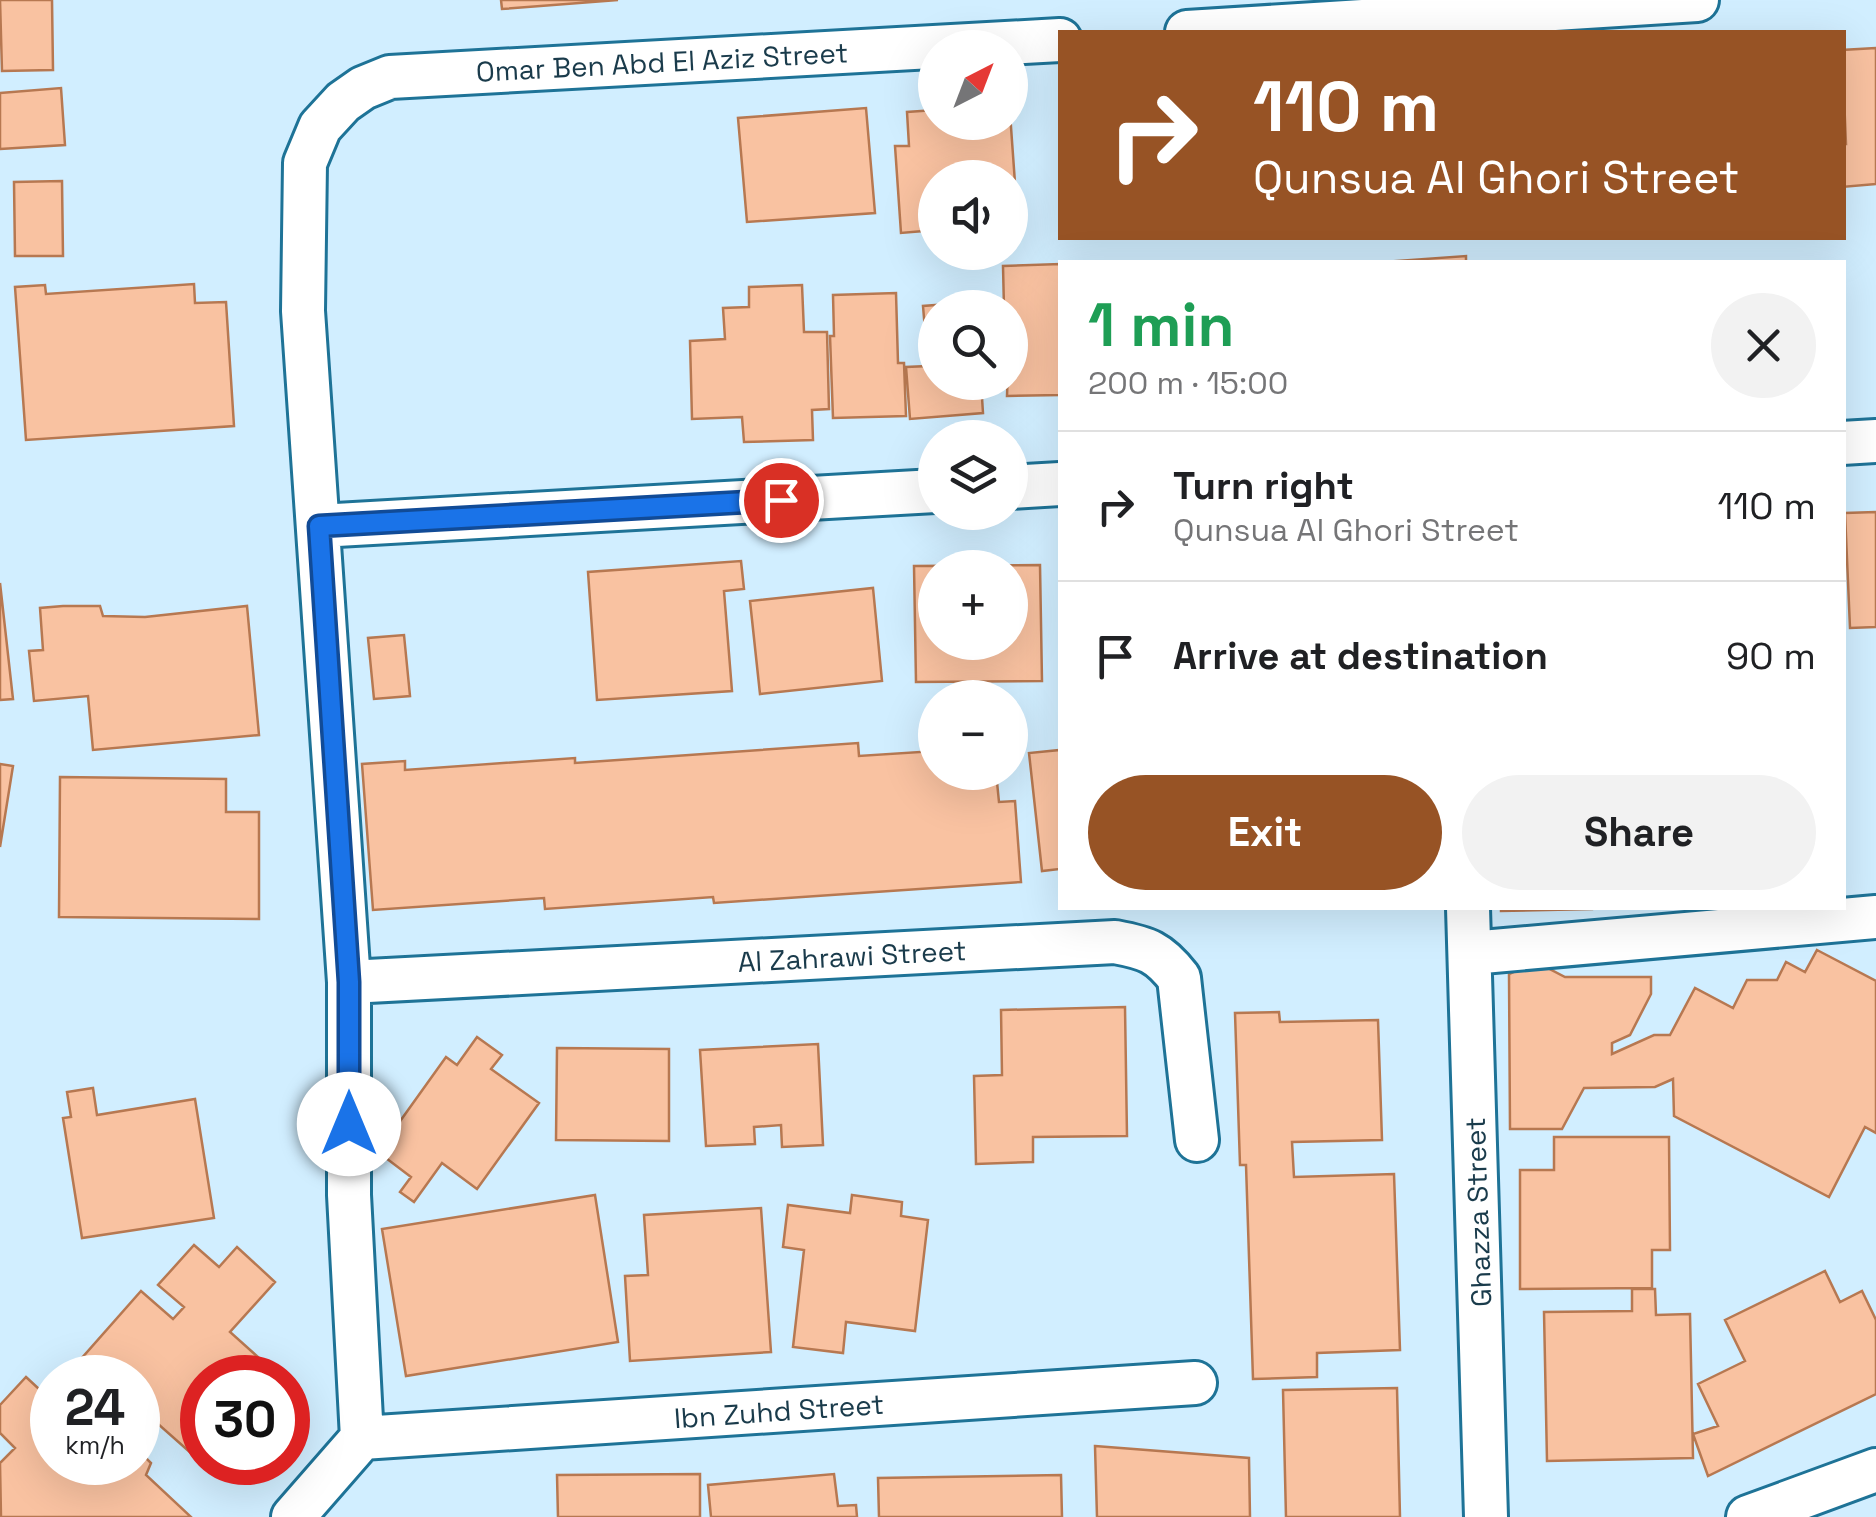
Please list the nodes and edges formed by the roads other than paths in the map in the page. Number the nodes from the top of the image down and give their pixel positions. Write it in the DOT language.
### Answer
graph roads {
  1 [pos="1697,0"];
  2 [pos="1418,10"];
  3 [pos="1208,30"];
  4 [pos="1058,40"];
  5 [pos="1876,442"];
  6 [pos="1846,443"];
  7 [pos="1058,484"];
  8 [pos="1028,485"];
  9 [pos="918,492"];
  10 [pos="319,526"];
  11 [pos="1468,910"];
  12 [pos="1876,918"];
  13 [pos="1471,953"];
  14 [pos="349,982"];
  15 [pos="1197,1140"];
  16 [pos="1196,1383"];
  17 [pos="362,1438"];
  18 [pos="1876,1470"];
  19 [pos="293,1517"];
  20 [pos="1486,1517"];
  21 [pos="1748,1517"];
  1 -- 2 [label="street"];
  2 -- 3 [label="street"];
  4 -- 10 [label="street, Omar Ben Abd El Aziz Street"];
  5 -- 6 [label="street"];
  7 -- 8 [label="street"];
  9 -- 10 [label="street"];
  10 -- 14 [label="street"];
  11 -- 13 [label="street, Ghazza Street"];
  12 -- 13 [label="street"];
  13 -- 20 [label="street, Ghazza Street"];
  14 -- 15 [label="street, Al Zahrawi Street"];
  14 -- 17 [label="street"];
  16 -- 17 [label="street, Ibn Zuhd Street"];
  17 -- 19 [label="street"];
  18 -- 21 [label="street"];
}
